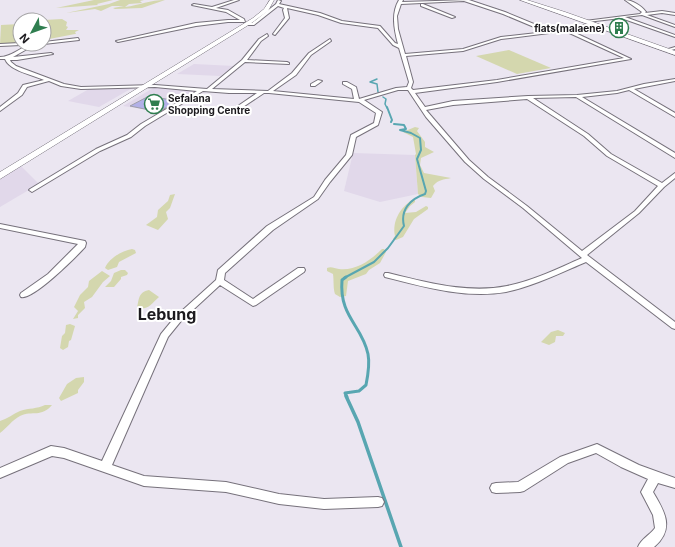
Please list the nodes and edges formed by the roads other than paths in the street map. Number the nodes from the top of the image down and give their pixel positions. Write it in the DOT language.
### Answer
graph roads {
  1 [pos="237,0"];
  2 [pos="272,0"];
  3 [pos="279,0"];
  4 [pos="464,0"];
  5 [pos="467,0"];
  6 [pos="522,0"];
  7 [pos="627,0"];
  8 [pos="204,2"];
  9 [pos="400,2"];
  10 [pos="417,3"];
  11 [pos="277,5"];
  12 [pos="286,7"];
  13 [pos="211,8"];
  14 [pos="641,14"];
  15 [pos="675,14"];
  16 [pos="453,17"];
  17 [pos="618,17"];
  18 [pos="246,22"];
  19 [pos="586,22"];
  20 [pos="594,24"];
  21 [pos="675,26"];
  22 [pos="565,30"];
  23 [pos="550,32"];
  24 [pos="275,34"];
  25 [pos="267,35"];
  26 [pos="675,36"];
  27 [pos="78,40"];
  28 [pos="330,40"];
  29 [pos="118,41"];
  30 [pos="52,42"];
  31 [pos="12,44"];
  32 [pos="0,45"];
  33 [pos="401,47"];
  34 [pos="675,48"];
  35 [pos="667,50"];
  36 [pos="21,52"];
  37 [pos="675,53"];
  38 [pos="51,54"];
  39 [pos="404,55"];
  40 [pos="0,58"];
  41 [pos="7,58"];
  42 [pos="244,61"];
  43 [pos="287,63"];
  44 [pos="48,80"];
  45 [pos="155,80"];
  46 [pos="674,80"];
  47 [pos="320,81"];
  48 [pos="345,82"];
  49 [pos="147,85"];
  50 [pos="313,85"];
  51 [pos="162,86"];
  52 [pos="206,89"];
  53 [pos="630,89"];
  54 [pos="410,90"];
  55 [pos="266,92"];
  56 [pos="577,96"];
  57 [pos="528,97"];
  58 [pos="358,100"];
  59 [pos="237,108"];
  60 [pos="0,109"];
  61 [pos="423,109"];
  62 [pos="675,115"];
  63 [pos="675,156"];
  64 [pos="675,175"];
  65 [pos="0,176"];
  66 [pos="662,186"];
  67 [pos="32,190"];
  68 [pos="0,226"];
  69 [pos="584,257"];
  70 [pos="301,270"];
  71 [pos="388,275"];
  72 [pos="220,281"];
  73 [pos="24,295"];
  74 [pos="675,326"];
  75 [pos="105,467"];
  76 [pos="0,473"];
  77 [pos="655,478"];
  78 [pos="675,483"];
  79 [pos="496,488"];
  80 [pos="378,502"];
  81 [pos="644,547"];
  1 -- 13 [label="street"];
  2 -- 18 [label="main road"];
  3 -- 11 [label="street"];
  4 -- 5 [label="street"];
  4 -- 10 [label="street"];
  4 -- 23 [label="street"];
  6 -- 19 [label="main road"];
  7 -- 14 [label="street"];
  8 -- 13 [label="street"];
  9 -- 10 [label="street"];
  9 -- 33 [label="street"];
  10 -- 16 [label="street"];
  11 -- 12 [label="street"];
  11 -- 18 [label="street"];
  12 -- 24 [label="street"];
  12 -- 33 [label="street"];
  13 -- 18 [label="street"];
  14 -- 15 [label="street"];
  14 -- 17 [label="street"];
  14 -- 21 [label="street"];
  17 -- 19 [label="street"];
  17 -- 26 [label="street"];
  18 -- 29 [label="street"];
  18 -- 45 [label="main road"];
  19 -- 20 [label="main road"];
  20 -- 22 [label="street"];
  20 -- 35 [label="main road"];
  22 -- 23 [label="street"];
  22 -- 54 [label="street"];
  23 -- 39 [label="street"];
  25 -- 42 [label="street"];
  27 -- 30 [label="street"];
  28 -- 55 [label="street"];
  31 -- 32 [label="street"];
  33 -- 39 [label="street"];
  34 -- 35 [label="street"];
  35 -- 37 [label="main road"];
  36 -- 41 [label="street"];
  38 -- 41 [label="street"];
  39 -- 54 [label="street"];
  40 -- 41 [label="street"];
  41 -- 44 [label="street"];
  42 -- 43 [label="street"];
  42 -- 52 [label="street"];
  44 -- 49 [label="street"];
  44 -- 60 [label="street"];
  45 -- 49 [label="main road"];
  45 -- 51 [label="street"];
  46 -- 53 [label="street"];
  47 -- 50 [label="street"];
  48 -- 58 [label="street"];
  49 -- 51 [label="street"];
  49 -- 65 [label="main road"];
  51 -- 52 [label="street"];
  52 -- 55 [label="street"];
  52 -- 67 [label="street"];
  53 -- 56 [label="street"];
  53 -- 62 [label="street"];
  54 -- 58 [label="street"];
  54 -- 61 [label="street"];
  55 -- 58 [label="street"];
  55 -- 59 [label="street"];
  56 -- 57 [label="street"];
  56 -- 63 [label="street"];
  57 -- 61 [label="street"];
  57 -- 66 [label="street"];
  58 -- 72 [label="street"];
  61 -- 69 [label="street"];
  64 -- 66 [label="street"];
  66 -- 69 [label="street"];
  68 -- 73 [label="street"];
  69 -- 71 [label="street"];
  69 -- 74 [label="street"];
  70 -- 72 [label="street"];
  72 -- 75 [label="street"];
  75 -- 76 [label="street"];
  75 -- 80 [label="street"];
  77 -- 78 [label="street"];
  77 -- 79 [label="street"];
  77 -- 81 [label="street"];
}
